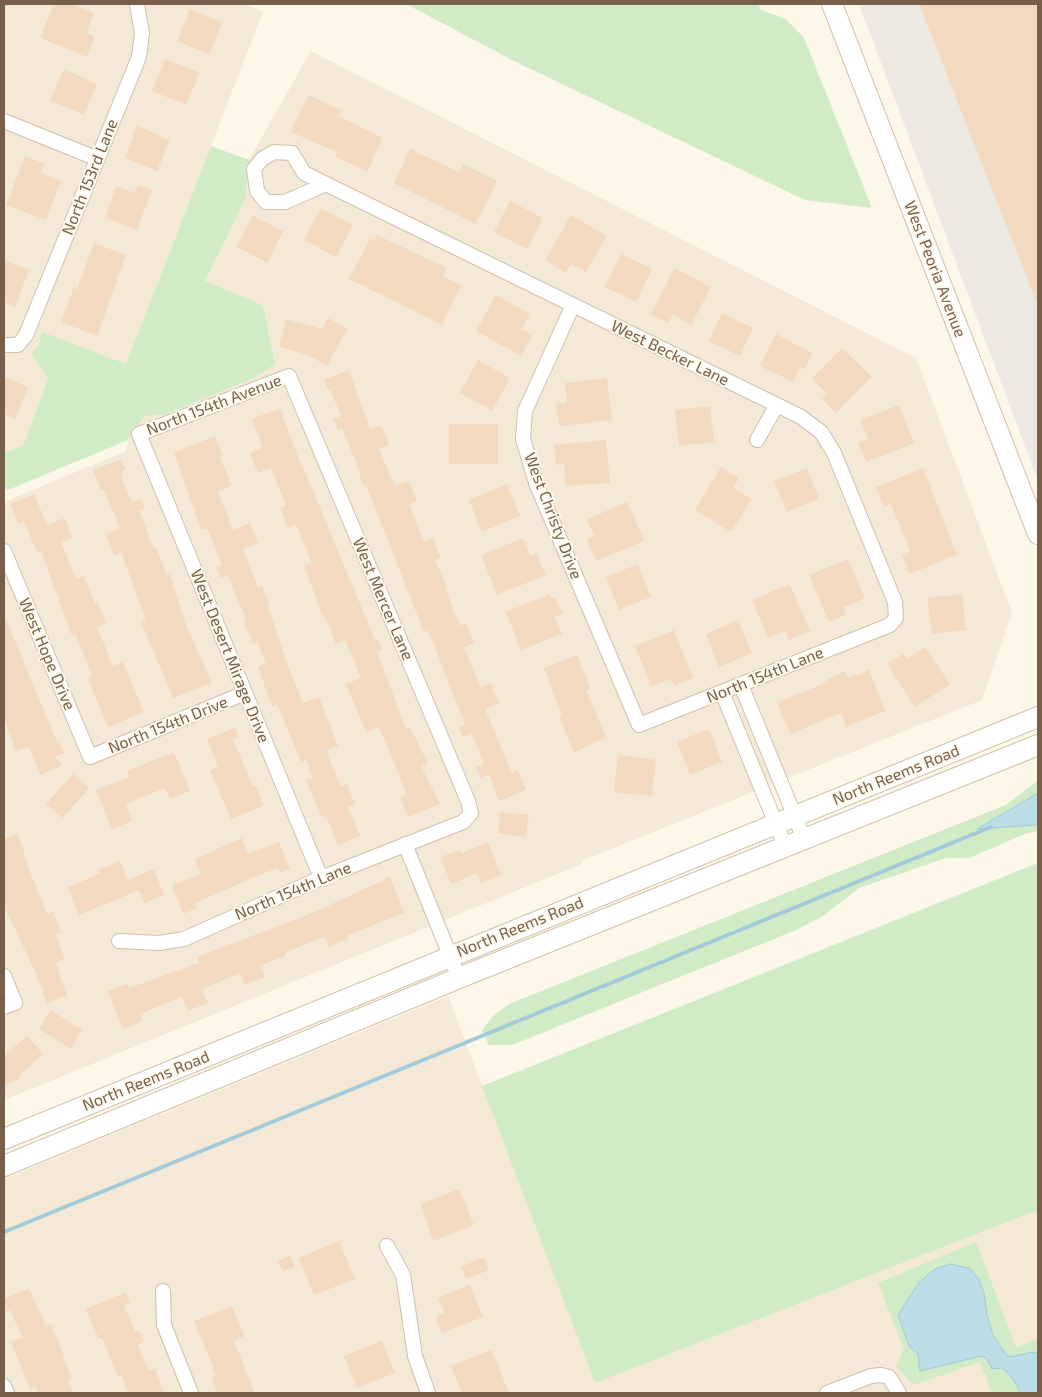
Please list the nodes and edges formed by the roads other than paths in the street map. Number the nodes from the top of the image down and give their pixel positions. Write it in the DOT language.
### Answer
graph roads {
  1 [pos="137,4"];
  2 [pos="832,4"];
  3 [pos="4,121"];
  4 [pos="98,159"];
  5 [pos="326,184"];
  6 [pos="573,305"];
  7 [pos="4,345"];
  8 [pos="289,376"];
  9 [pos="777,405"];
  10 [pos="139,434"];
  11 [pos="756,440"];
  12 [pos="1038,534"];
  13 [pos="4,550"];
  14 [pos="890,626"];
  15 [pos="741,685"];
  16 [pos="722,692"];
  17 [pos="245,693"];
  18 [pos="1038,717"];
  19 [pos="639,725"];
  20 [pos="1038,745"];
  21 [pos="768,751"];
  22 [pos="90,757"];
  23 [pos="750,759"];
  24 [pos="794,816"];
  25 [pos="463,822"];
  26 [pos="776,823"];
  27 [pos="804,838"];
  28 [pos="405,844"];
  29 [pos="785,846"];
  30 [pos="321,878"];
  31 [pos="119,941"];
  32 [pos="450,955"];
  33 [pos="4,976"];
  34 [pos="459,978"];
  35 [pos="9,1005"];
  36 [pos="4,1139"];
  37 [pos="4,1166"];
  38 [pos="387,1246"];
  39 [pos="163,1291"];
  40 [pos="4,1386"];
  41 [pos="7,1393"];
  42 [pos="191,1393"];
  43 [pos="428,1393"];
  44 [pos="827,1393"];
  45 [pos="899,1393"];
  1 -- 4 [label="street, North 153rd Lane"];
  2 -- 12 [label="main road, West Peoria Avenue"];
  3 -- 4 [label="street"];
  4 -- 7 [label="street, North 153rd Lane"];
  5 -- 5 [label="street, West Becker Lane"];
  5 -- 6 [label="street, West Becker Lane"];
  6 -- 9 [label="street, West Becker Lane"];
  6 -- 19 [label="street, West Christy Drive"];
  8 -- 10 [label="street, North 154th Avenue"];
  8 -- 25 [label="street, West Mercer Lane"];
  9 -- 11 [label="street"];
  9 -- 14 [label="street, West Becker Lane"];
  10 -- 17 [label="street, West Desert Mirage Drive"];
  13 -- 22 [label="street, West Hope Drive"];
  14 -- 15 [label="street, North 154th Lane"];
  15 -- 16 [label="street, North 154th Lane"];
  15 -- 21 [label="street"];
  16 -- 19 [label="street, North 154th Lane"];
  16 -- 23 [label="street"];
  17 -- 22 [label="street, North 154th Drive"];
  17 -- 30 [label="street, West Desert Mirage Drive"];
  18 -- 24 [label="main road, North Reems Road"];
  20 -- 27 [label="main road, North Reems Road"];
  21 -- 23 [label="street"];
  21 -- 24 [label="street"];
  23 -- 26 [label="street"];
  24 -- 26 [label="main road, North Reems Road"];
  24 -- 27 [label="street"];
  25 -- 28 [label="street, North 154th Lane"];
  26 -- 29 [label="street"];
  26 -- 32 [label="main road, North Reems Road"];
  27 -- 29 [label="main road, North Reems Road"];
  28 -- 30 [label="street, North 154th Lane"];
  28 -- 32 [label="street"];
  29 -- 34 [label="main road, North Reems Road"];
  30 -- 31 [label="street, North 154th Lane"];
  32 -- 34 [label="street"];
  32 -- 36 [label="main road, North Reems Road"];
  33 -- 35 [label="street"];
  34 -- 37 [label="main road, North Reems Road"];
  38 -- 43 [label="street"];
  39 -- 42 [label="street"];
  40 -- 41 [label="street"];
  44 -- 45 [label="street"];
}
